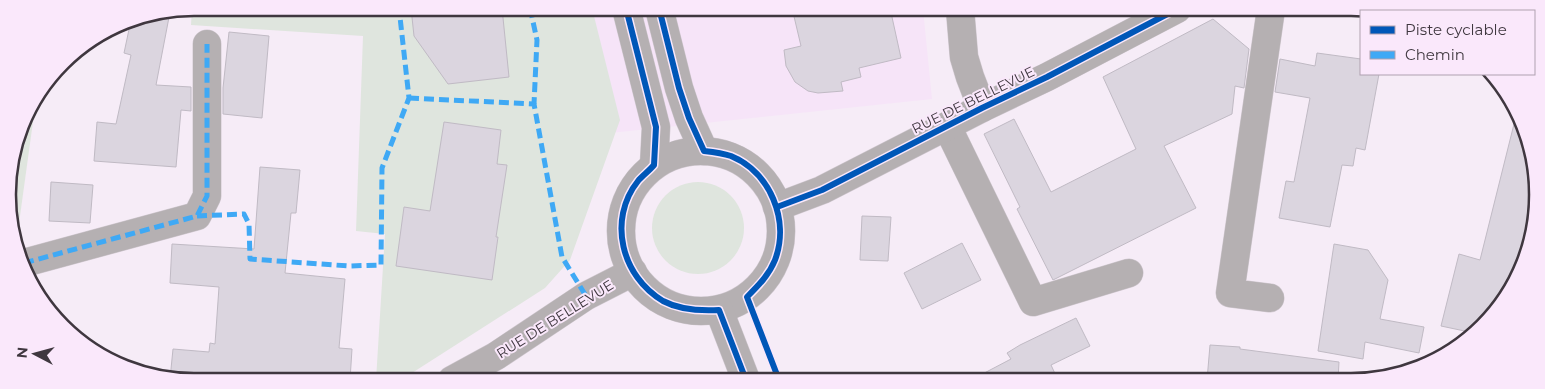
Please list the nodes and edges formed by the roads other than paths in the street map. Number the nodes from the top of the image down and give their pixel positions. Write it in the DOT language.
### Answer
graph roads {
  1 [pos="628,16"];
  2 [pos="661,16"];
  3 [pos="961,16"];
  4 [pos="1164,16"];
  5 [pos="1271,16"];
  6 [pos="207,44"];
  7 [pos="982,108"];
  8 [pos="947,126"];
  9 [pos="704,150"];
  10 [pos="654,165"];
  11 [pos="777,207"];
  12 [pos="29,262"];
  13 [pos="633,272"];
  14 [pos="1129,273"];
  15 [pos="1270,298"];
  16 [pos="719,310"];
  17 [pos="465,373"];
  18 [pos="743,373"];
  1 -- 10 [label="street"];
  2 -- 9 [label="street"];
  3 -- 7 [label="street"];
  4 -- 7 [label="street, RUE DE BELLEVUE"];
  5 -- 15 [label="street"];
  6 -- 12 [label="street"];
  7 -- 8 [label="street, RUE DE BELLEVUE"];
  8 -- 11 [label="street, RUE DE BELLEVUE"];
  8 -- 14 [label="street"];
  9 -- 10 [label="street"];
  9 -- 11 [label="street"];
  10 -- 13 [label="street"];
  11 -- 16 [label="street"];
  13 -- 16 [label="street"];
  13 -- 17 [label="street, RUE DE BELLEVUE"];
  16 -- 18 [label="street"];
}
